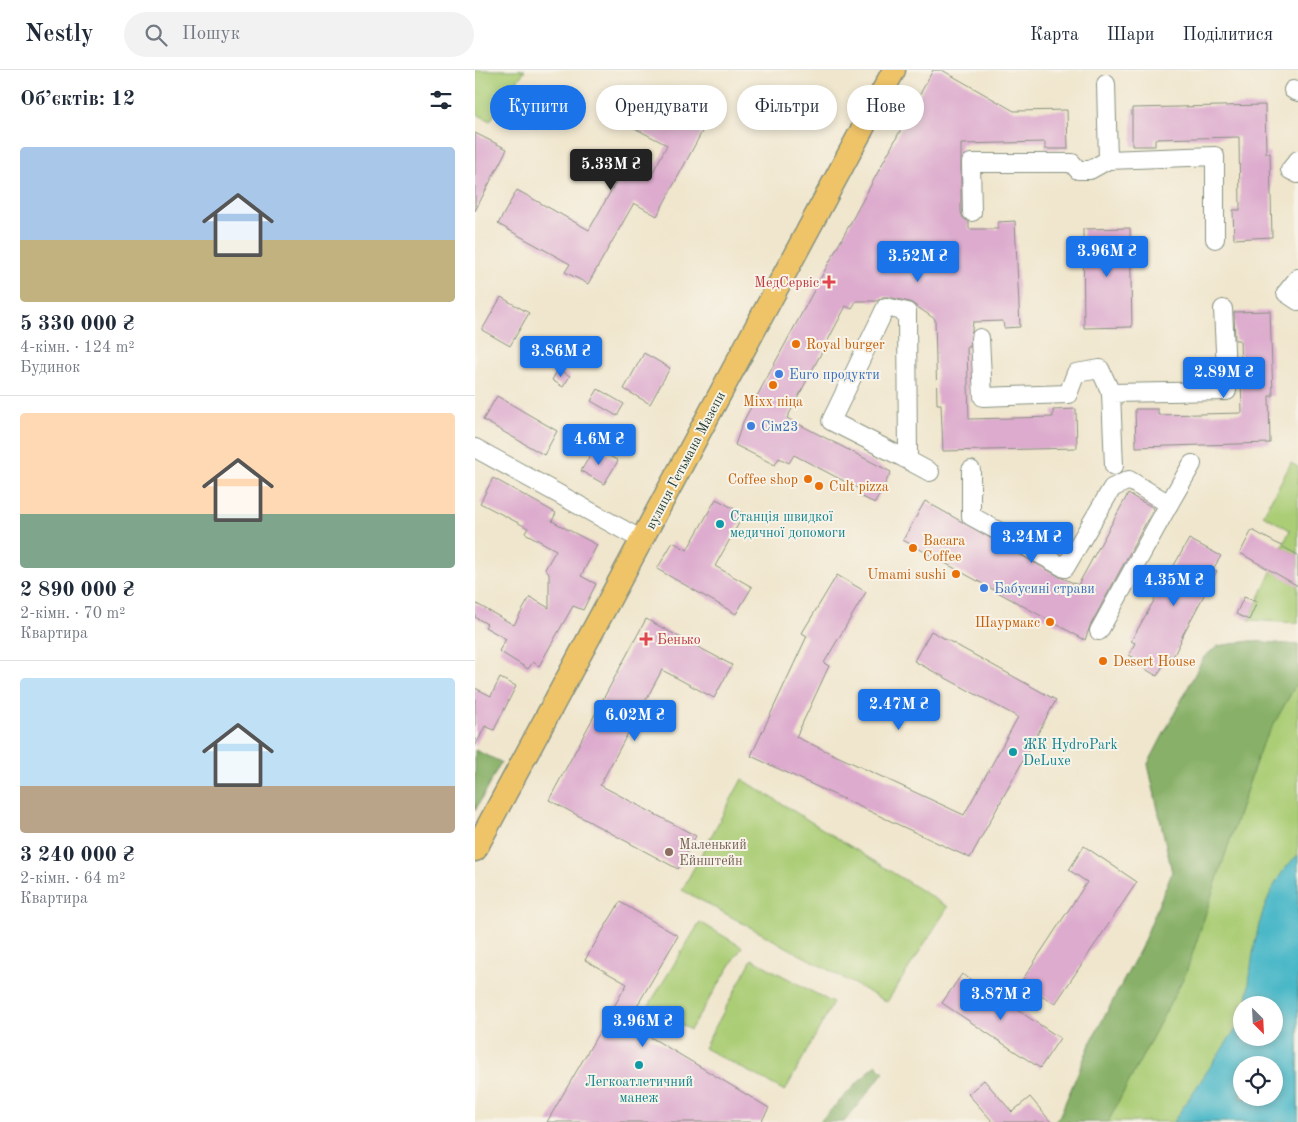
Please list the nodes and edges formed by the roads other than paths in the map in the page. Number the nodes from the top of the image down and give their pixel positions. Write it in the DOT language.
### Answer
graph roads {
  1 [pos="894,70"];
  2 [pos="1106,84"];
  3 [pos="1108,160"];
  4 [pos="1298,160"];
  5 [pos="1298,174"];
  6 [pos="972,212"];
  7 [pos="1215,239"];
  8 [pos="1298,278"];
  9 [pos="1298,300"];
  10 [pos="1223,309"];
  11 [pos="980,338"];
  12 [pos="1111,393"];
  13 [pos="475,448"];
  14 [pos="908,460"];
  15 [pos="1192,464"];
  16 [pos="1114,466"];
  17 [pos="971,470"];
  18 [pos="930,472"];
  19 [pos="1169,504"];
  20 [pos="641,540"];
  21 [pos="1099,631"];
  22 [pos="475,850"];
  1 -- 20 [label="main road, вулиця Гетьмана Мазепи"];
  2 -- 3 [label="street"];
  3 -- 6 [label="street"];
  3 -- 7 [label="street"];
  4 -- 5 [label="street"];
  8 -- 9 [label="street"];
  10 -- 12 [label="street"];
  11 -- 12 [label="street"];
  12 -- 16 [label="street"];
  13 -- 20 [label="street"];
  14 -- 14 [label="street"];
  14 -- 18 [label="street"];
  15 -- 19 [label="street"];
  17 -- 19 [label="street"];
  19 -- 21 [label="street"];
  20 -- 22 [label="main road, вулиця Гетьмана Мазепи"];
}
